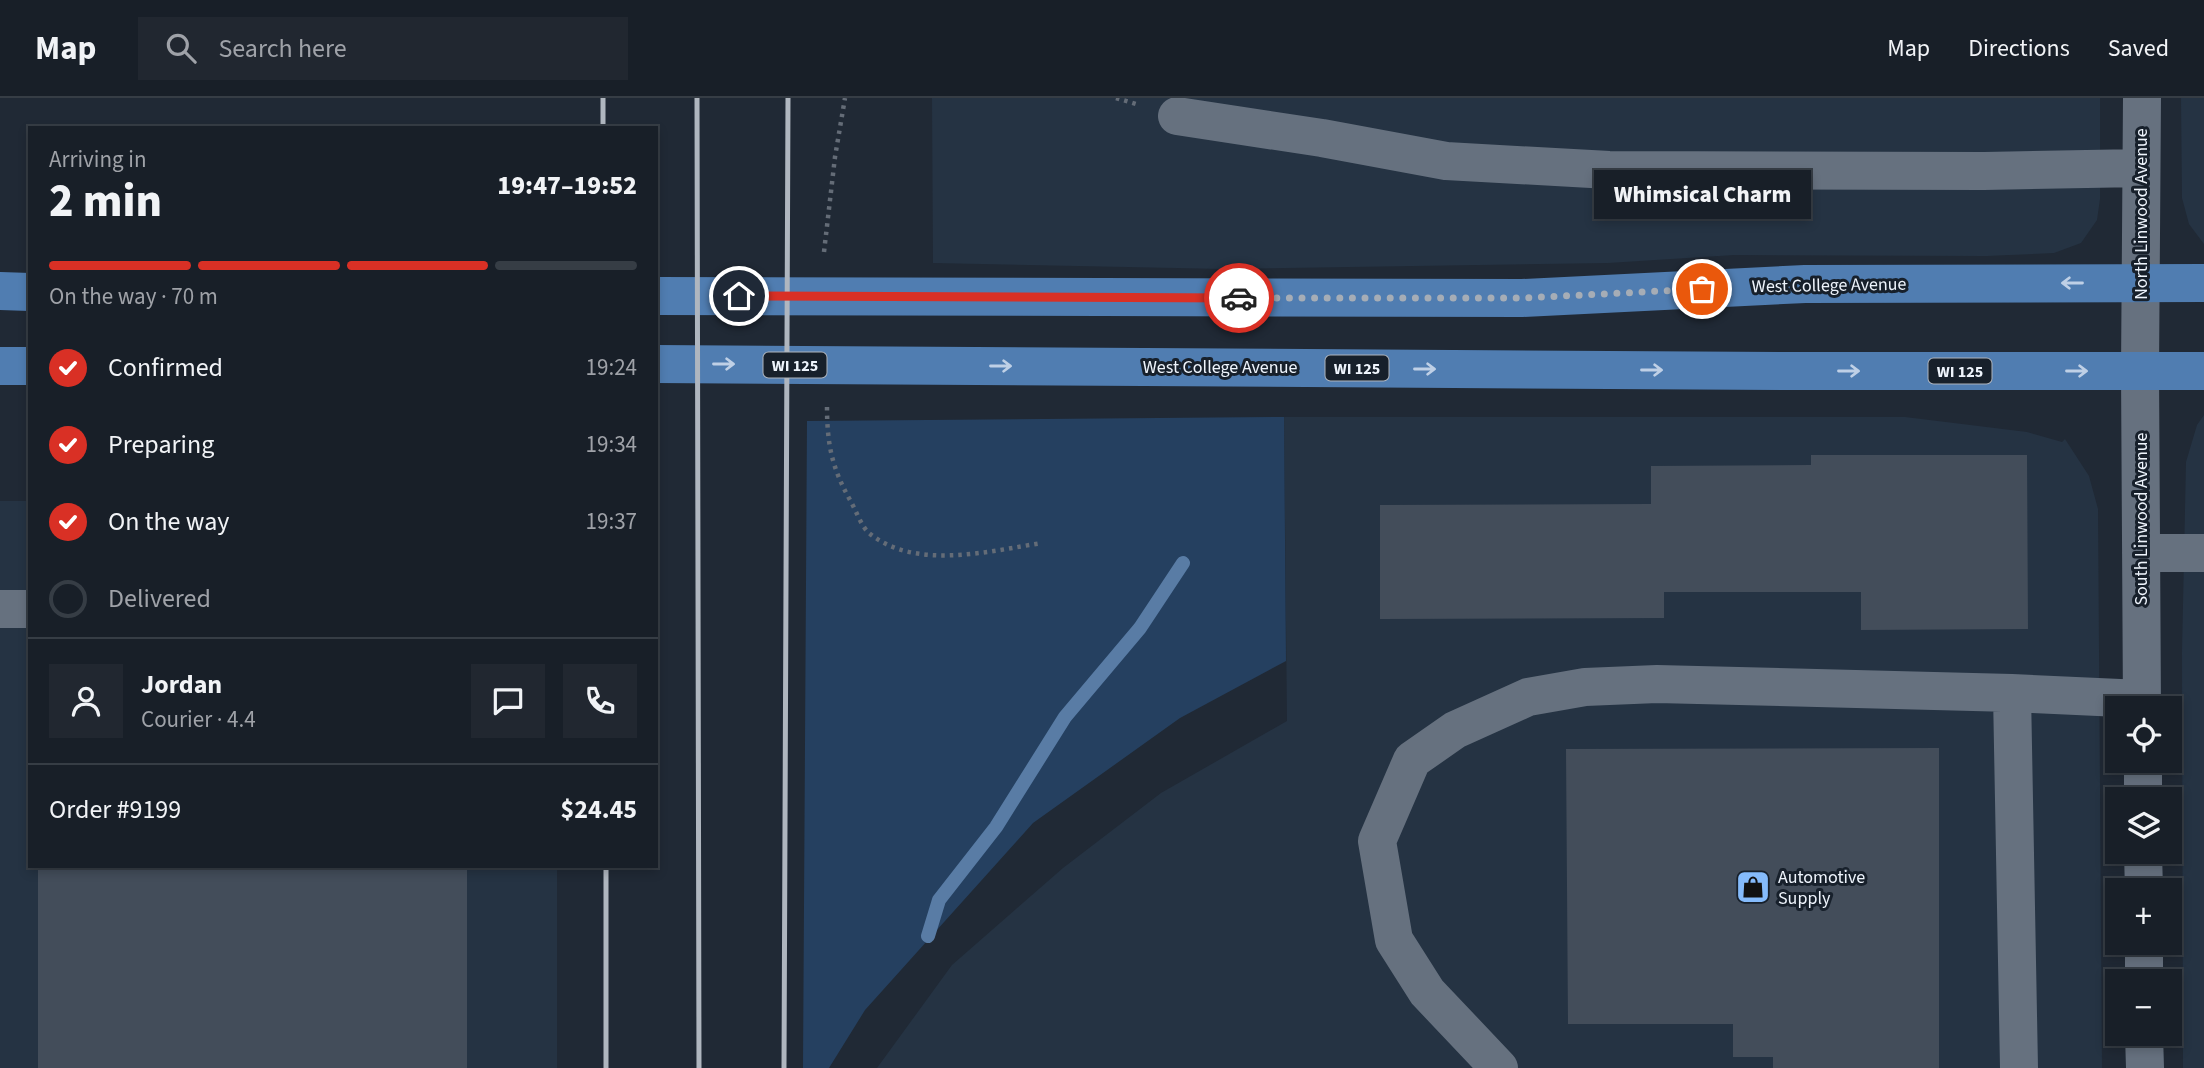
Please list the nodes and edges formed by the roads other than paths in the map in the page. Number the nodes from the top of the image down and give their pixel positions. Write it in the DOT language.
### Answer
graph roads {
  1 [pos="2142,98"];
  2 [pos="1177,116"];
  3 [pos="2141,168"];
  4 [pos="2141,283"];
  5 [pos="2204,283"];
  6 [pos="0,291"];
  7 [pos="28,292"];
  8 [pos="658,296"];
  9 [pos="2141,330"];
  10 [pos="658,364"];
  11 [pos="0,366"];
  12 [pos="28,366"];
  13 [pos="2140,370"];
  14 [pos="2204,371"];
  15 [pos="2141,553"];
  16 [pos="2204,554"];
  17 [pos="0,609"];
  18 [pos="28,609"];
  19 [pos="2012,693"];
  20 [pos="2142,696"];
  21 [pos="2105,701"];
  22 [pos="1499,1068"];
  23 [pos="2019,1068"];
  1 -- 3 [label="street, North Linwood Avenue"];
  2 -- 3 [label="street"];
  3 -- 4 [label="street, North Linwood Avenue"];
  4 -- 5 [label="main road, West College Avenue"];
  4 -- 8 [label="main road, West College Avenue, one-way"];
  4 -- 9 [label="street, North Linwood Avenue"];
  6 -- 7 [label="main road"];
  9 -- 13 [label="street, South Linwood Avenue"];
  10 -- 13 [label="main road, West College Avenue / WI 125, one-way"];
  11 -- 12 [label="main road"];
  13 -- 14 [label="main road, West College Avenue / WI 125"];
  13 -- 15 [label="street, South Linwood Avenue"];
  15 -- 16 [label="street"];
  15 -- 20 [label="street, South Linwood Avenue"];
  17 -- 18 [label="street"];
  19 -- 21 [label="street"];
  19 -- 22 [label="street"];
  19 -- 23 [label="street"];
}
